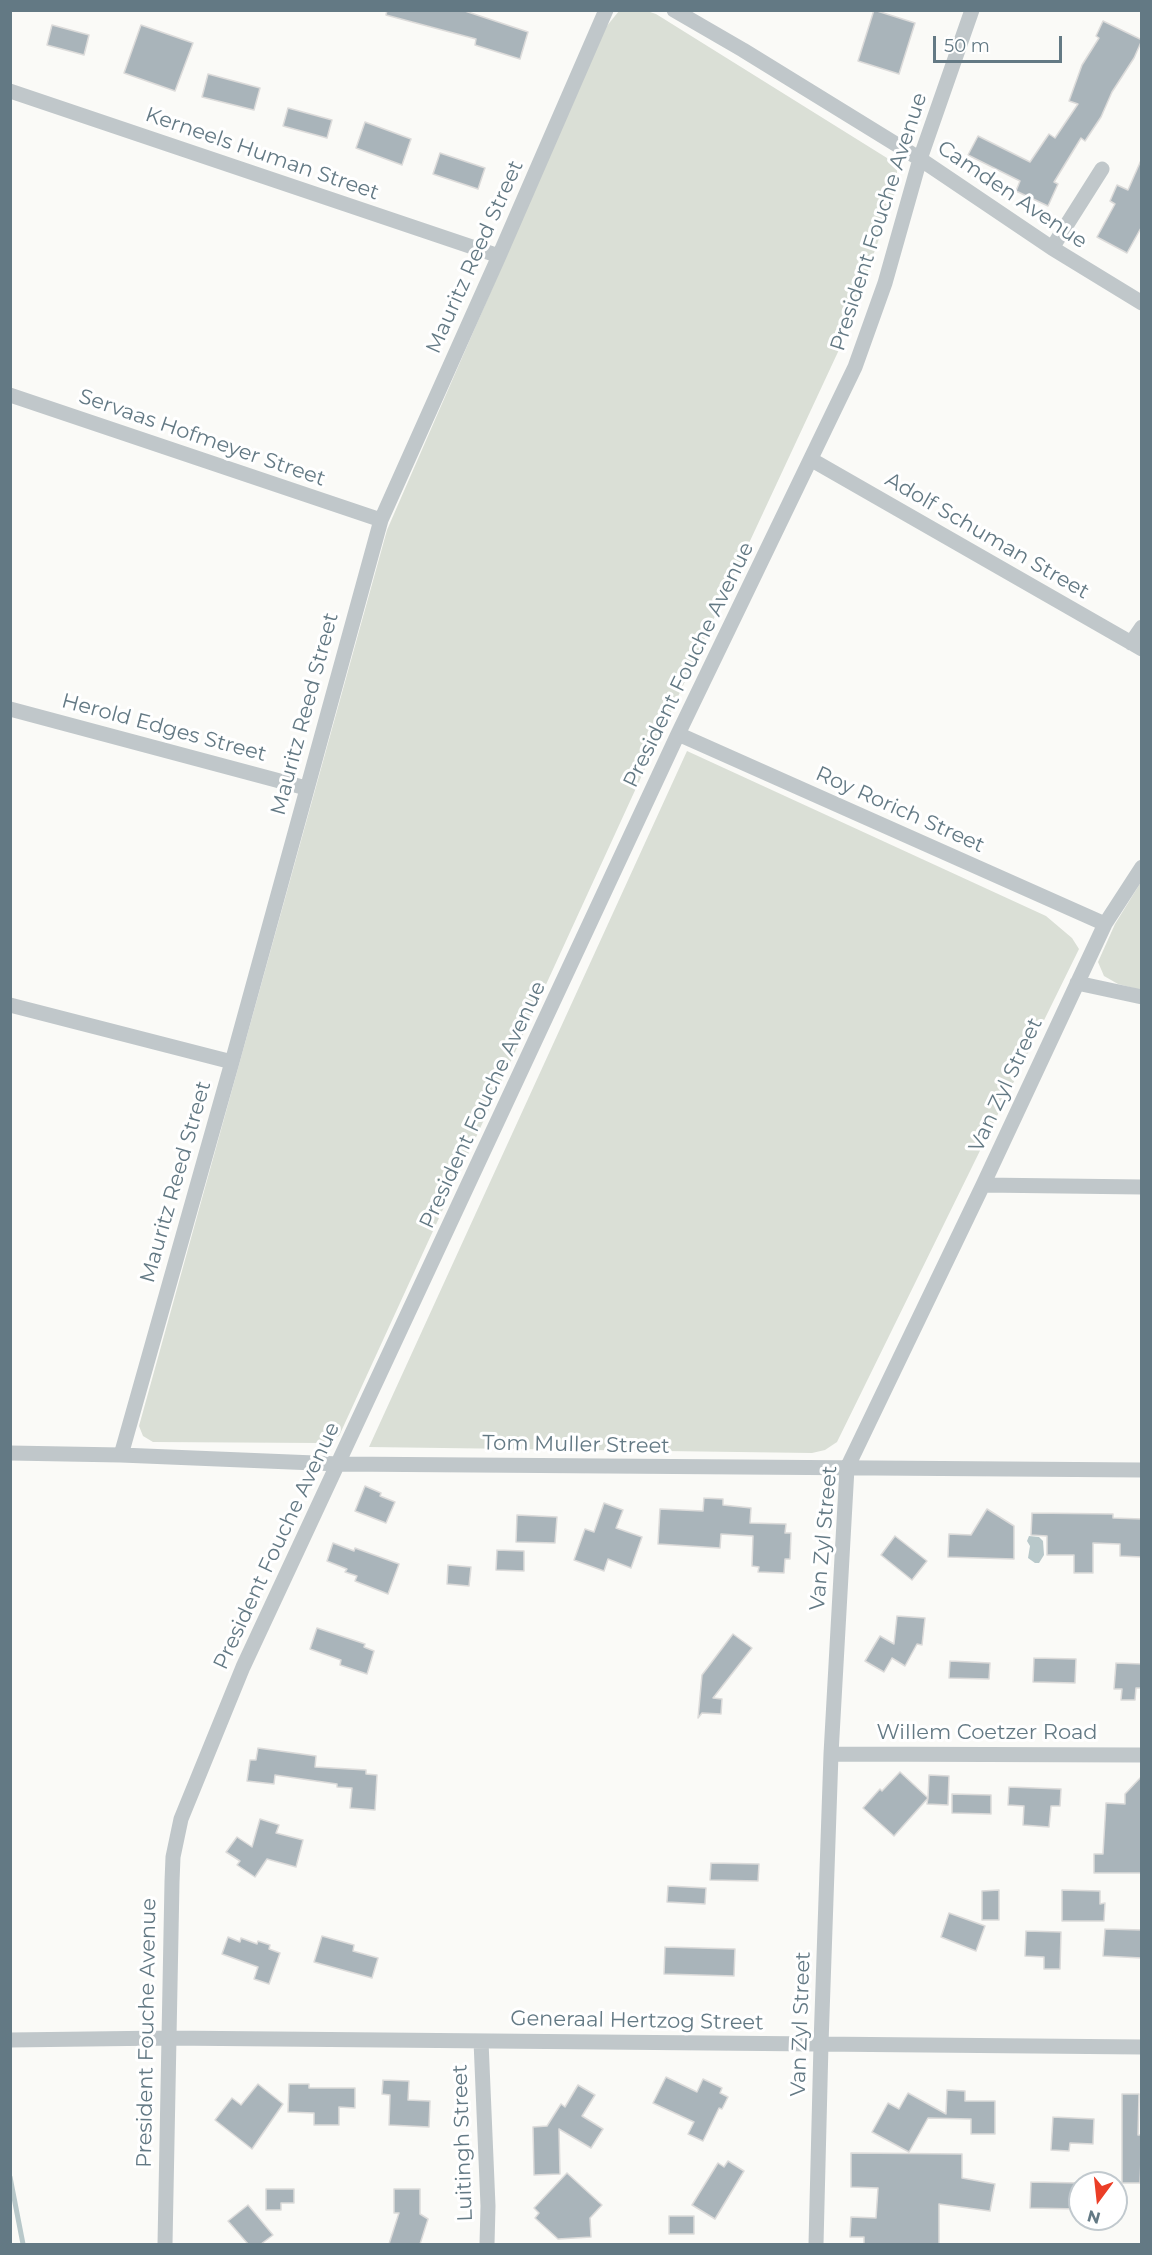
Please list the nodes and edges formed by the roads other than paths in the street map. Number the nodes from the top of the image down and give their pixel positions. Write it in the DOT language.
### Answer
graph roads {
  1 [pos="606,10"];
  2 [pos="674,10"];
  3 [pos="972,10"];
  4 [pos="10,91"];
  5 [pos="920,159"];
  6 [pos="1102,169"];
  7 [pos="1052,248"];
  8 [pos="499,256"];
  9 [pos="1142,303"];
  10 [pos="10,395"];
  11 [pos="812,460"];
  12 [pos="381,520"];
  13 [pos="1142,627"];
  14 [pos="1136,646"];
  15 [pos="10,709"];
  16 [pos="678,734"];
  17 [pos="306,788"];
  18 [pos="1142,867"];
  19 [pos="1105,924"];
  20 [pos="1077,983"];
  21 [pos="1142,997"];
  22 [pos="10,1005"];
  23 [pos="232,1062"];
  24 [pos="983,1185"];
  25 [pos="1142,1187"];
  26 [pos="10,1453"];
  27 [pos="121,1455"];
  28 [pos="339,1464"];
  29 [pos="847,1468"];
  30 [pos="1142,1470"];
  31 [pos="831,1754"];
  32 [pos="1142,1755"];
  33 [pos="167,2038"];
  34 [pos="14,2040"];
  35 [pos="481,2041"];
  36 [pos="821,2044"];
  37 [pos="1142,2047"];
  38 [pos="165,2244"];
  39 [pos="487,2244"];
  40 [pos="816,2244"];
  1 -- 8 [label="street, Mauritz Reed Street"];
  2 -- 5 [label="street, Camden Avenue"];
  3 -- 5 [label="street, President Fouche Avenue"];
  4 -- 8 [label="street, Kerneels Human Street"];
  5 -- 7 [label="street, Camden Avenue"];
  5 -- 11 [label="street, President Fouche Avenue"];
  6 -- 7 [label="street"];
  7 -- 9 [label="street, Camden Avenue"];
  8 -- 12 [label="street, Mauritz Reed Street"];
  10 -- 12 [label="street, Servaas Hofmeyer Street"];
  11 -- 14 [label="street, Adolf Schuman Street"];
  11 -- 16 [label="street, President Fouche Avenue"];
  12 -- 17 [label="street, Mauritz Reed Street"];
  13 -- 14 [label="street"];
  15 -- 17 [label="street, Herold Edges Street"];
  16 -- 19 [label="street, Roy Rorich Street"];
  16 -- 28 [label="street, President Fouche Avenue"];
  17 -- 23 [label="street, Mauritz Reed Street"];
  18 -- 19 [label="street, Van Zyl Street"];
  19 -- 20 [label="street, Van Zyl Street"];
  20 -- 21 [label="street"];
  20 -- 24 [label="street, Van Zyl Street"];
  22 -- 23 [label="street"];
  23 -- 27 [label="street, Mauritz Reed Street"];
  24 -- 25 [label="street"];
  24 -- 29 [label="street, Van Zyl Street"];
  26 -- 27 [label="street, Tom Muller Street"];
  27 -- 28 [label="street, Tom Muller Street"];
  28 -- 29 [label="street, Tom Muller Street"];
  28 -- 33 [label="street, President Fouche Avenue"];
  29 -- 30 [label="street, Tom Muller Street"];
  29 -- 31 [label="street, Van Zyl Street"];
  31 -- 32 [label="street, Willem Coetzer Road"];
  31 -- 36 [label="street, Van Zyl Street"];
  33 -- 34 [label="street, Generaal Hertzog Street"];
  33 -- 35 [label="street, Generaal Hertzog Street"];
  33 -- 38 [label="street, President Fouche Avenue"];
  35 -- 36 [label="street, Generaal Hertzog Street"];
  35 -- 39 [label="street, Luitingh Street"];
  36 -- 37 [label="street, Generaal Hertzog Street"];
  36 -- 40 [label="street, Van Zyl Street"];
}
